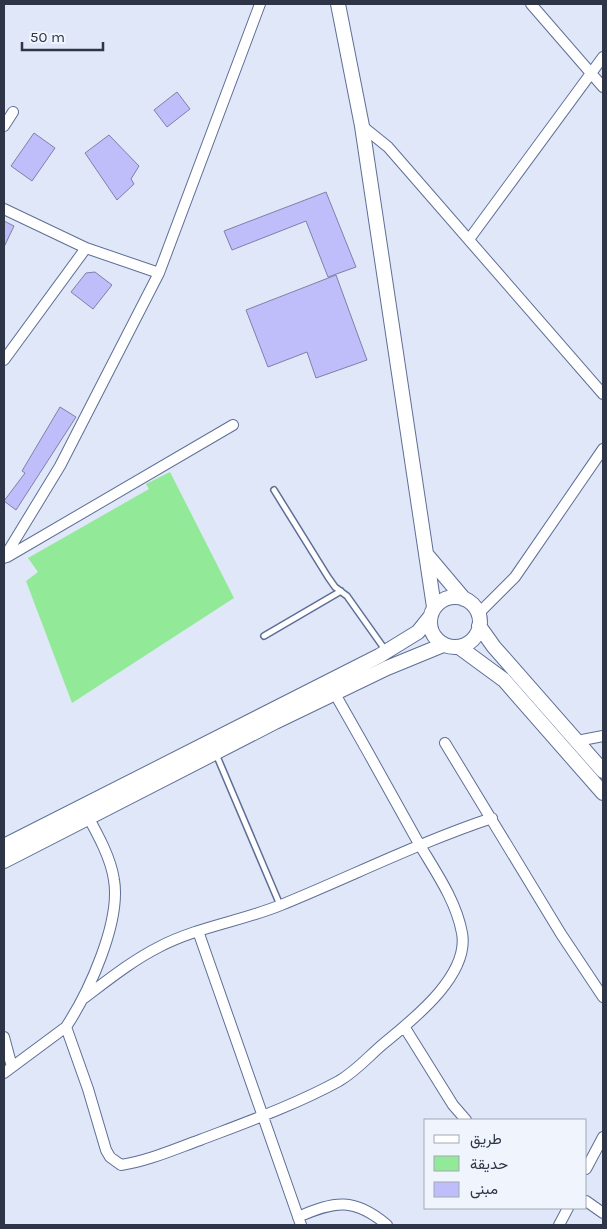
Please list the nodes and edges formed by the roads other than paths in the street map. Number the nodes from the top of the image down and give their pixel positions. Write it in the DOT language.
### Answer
graph roads {
  1 [pos="260,4"];
  2 [pos="338,4"];
  3 [pos="531,4"];
  4 [pos="603,57"];
  5 [pos="590,73"];
  6 [pos="603,87"];
  7 [pos="13,112"];
  8 [pos="4,126"];
  9 [pos="362,126"];
  10 [pos="4,209"];
  11 [pos="470,238"];
  12 [pos="86,248"];
  13 [pos="159,273"];
  14 [pos="4,360"];
  15 [pos="603,394"];
  16 [pos="233,425"];
  17 [pos="603,448"];
  18 [pos="274,490"];
  19 [pos="426,554"];
  20 [pos="4,559"];
  21 [pos="341,591"];
  22 [pos="464,599"];
  23 [pos="432,612"];
  24 [pos="479,620"];
  25 [pos="264,636"];
  26 [pos="443,645"];
  27 [pos="459,647"];
  28 [pos="386,651"];
  29 [pos="335,694"];
  30 [pos="603,736"];
  31 [pos="577,741"];
  32 [pos="445,743"];
  33 [pos="215,752"];
  34 [pos="603,771"];
  35 [pos="603,793"];
  36 [pos="85,811"];
  37 [pos="492,818"];
  38 [pos="420,845"];
  39 [pos="4,846"];
  40 [pos="4,861"];
  41 [pos="280,905"];
  42 [pos="198,931"];
  43 [pos="603,997"];
  44 [pos="84,998"];
  45 [pos="66,1027"];
  46 [pos="405,1028"];
  47 [pos="4,1038"];
  48 [pos="8,1070"];
  49 [pos="263,1116"];
  50 [pos="465,1119"];
  51 [pos="603,1138"];
  52 [pos="587,1167"];
  53 [pos="587,1201"];
  54 [pos="567,1209"];
  55 [pos="603,1214"];
  56 [pos="299,1221"];
  57 [pos="387,1225"];
  58 [pos="559,1225"];
  1 -- 13 [label="street"];
  2 -- 9 [label="main road"];
  3 -- 5 [label="street"];
  4 -- 5 [label="street"];
  5 -- 6 [label="street"];
  5 -- 11 [label="street"];
  7 -- 8 [label="street"];
  9 -- 11 [label="street"];
  9 -- 19 [label="main road"];
  10 -- 12 [label="street"];
  11 -- 15 [label="street"];
  12 -- 13 [label="street"];
  12 -- 14 [label="street"];
  13 -- 20 [label="street"];
  16 -- 20 [label="street"];
  17 -- 24 [label="street"];
  18 -- 21 [label="lane"];
  19 -- 22 [label="main road"];
  19 -- 23 [label="main road"];
  21 -- 25 [label="lane"];
  21 -- 28 [label="lane"];
  22 -- 23 [label="main road"];
  22 -- 24 [label="main road"];
  23 -- 26 [label="main road"];
  23 -- 28 [label="main road"];
  24 -- 27 [label="main road"];
  24 -- 31 [label="main road"];
  26 -- 27 [label="main road"];
  26 -- 29 [label="main road"];
  27 -- 35 [label="main road"];
  28 -- 36 [label="main road"];
  29 -- 33 [label="main road"];
  29 -- 38 [label="street"];
  30 -- 31 [label="street"];
  31 -- 34 [label="main road"];
  32 -- 37 [label="street"];
  33 -- 36 [label="main road"];
  33 -- 41 [label="lane"];
  36 -- 39 [label="main road"];
  36 -- 40 [label="main road"];
  36 -- 44 [label="street"];
  37 -- 38 [label="street"];
  37 -- 43 [label="street"];
  38 -- 41 [label="street"];
  38 -- 46 [label="street"];
  41 -- 42 [label="street"];
  42 -- 44 [label="street"];
  42 -- 49 [label="street"];
  44 -- 45 [label="street"];
  45 -- 48 [label="street"];
  45 -- 49 [label="street"];
  46 -- 49 [label="street"];
  46 -- 50 [label="street"];
  47 -- 48 [label="street"];
  49 -- 56 [label="street"];
  51 -- 52 [label="street"];
  53 -- 55 [label="street"];
  54 -- 58 [label="street"];
  56 -- 57 [label="street"];
}
